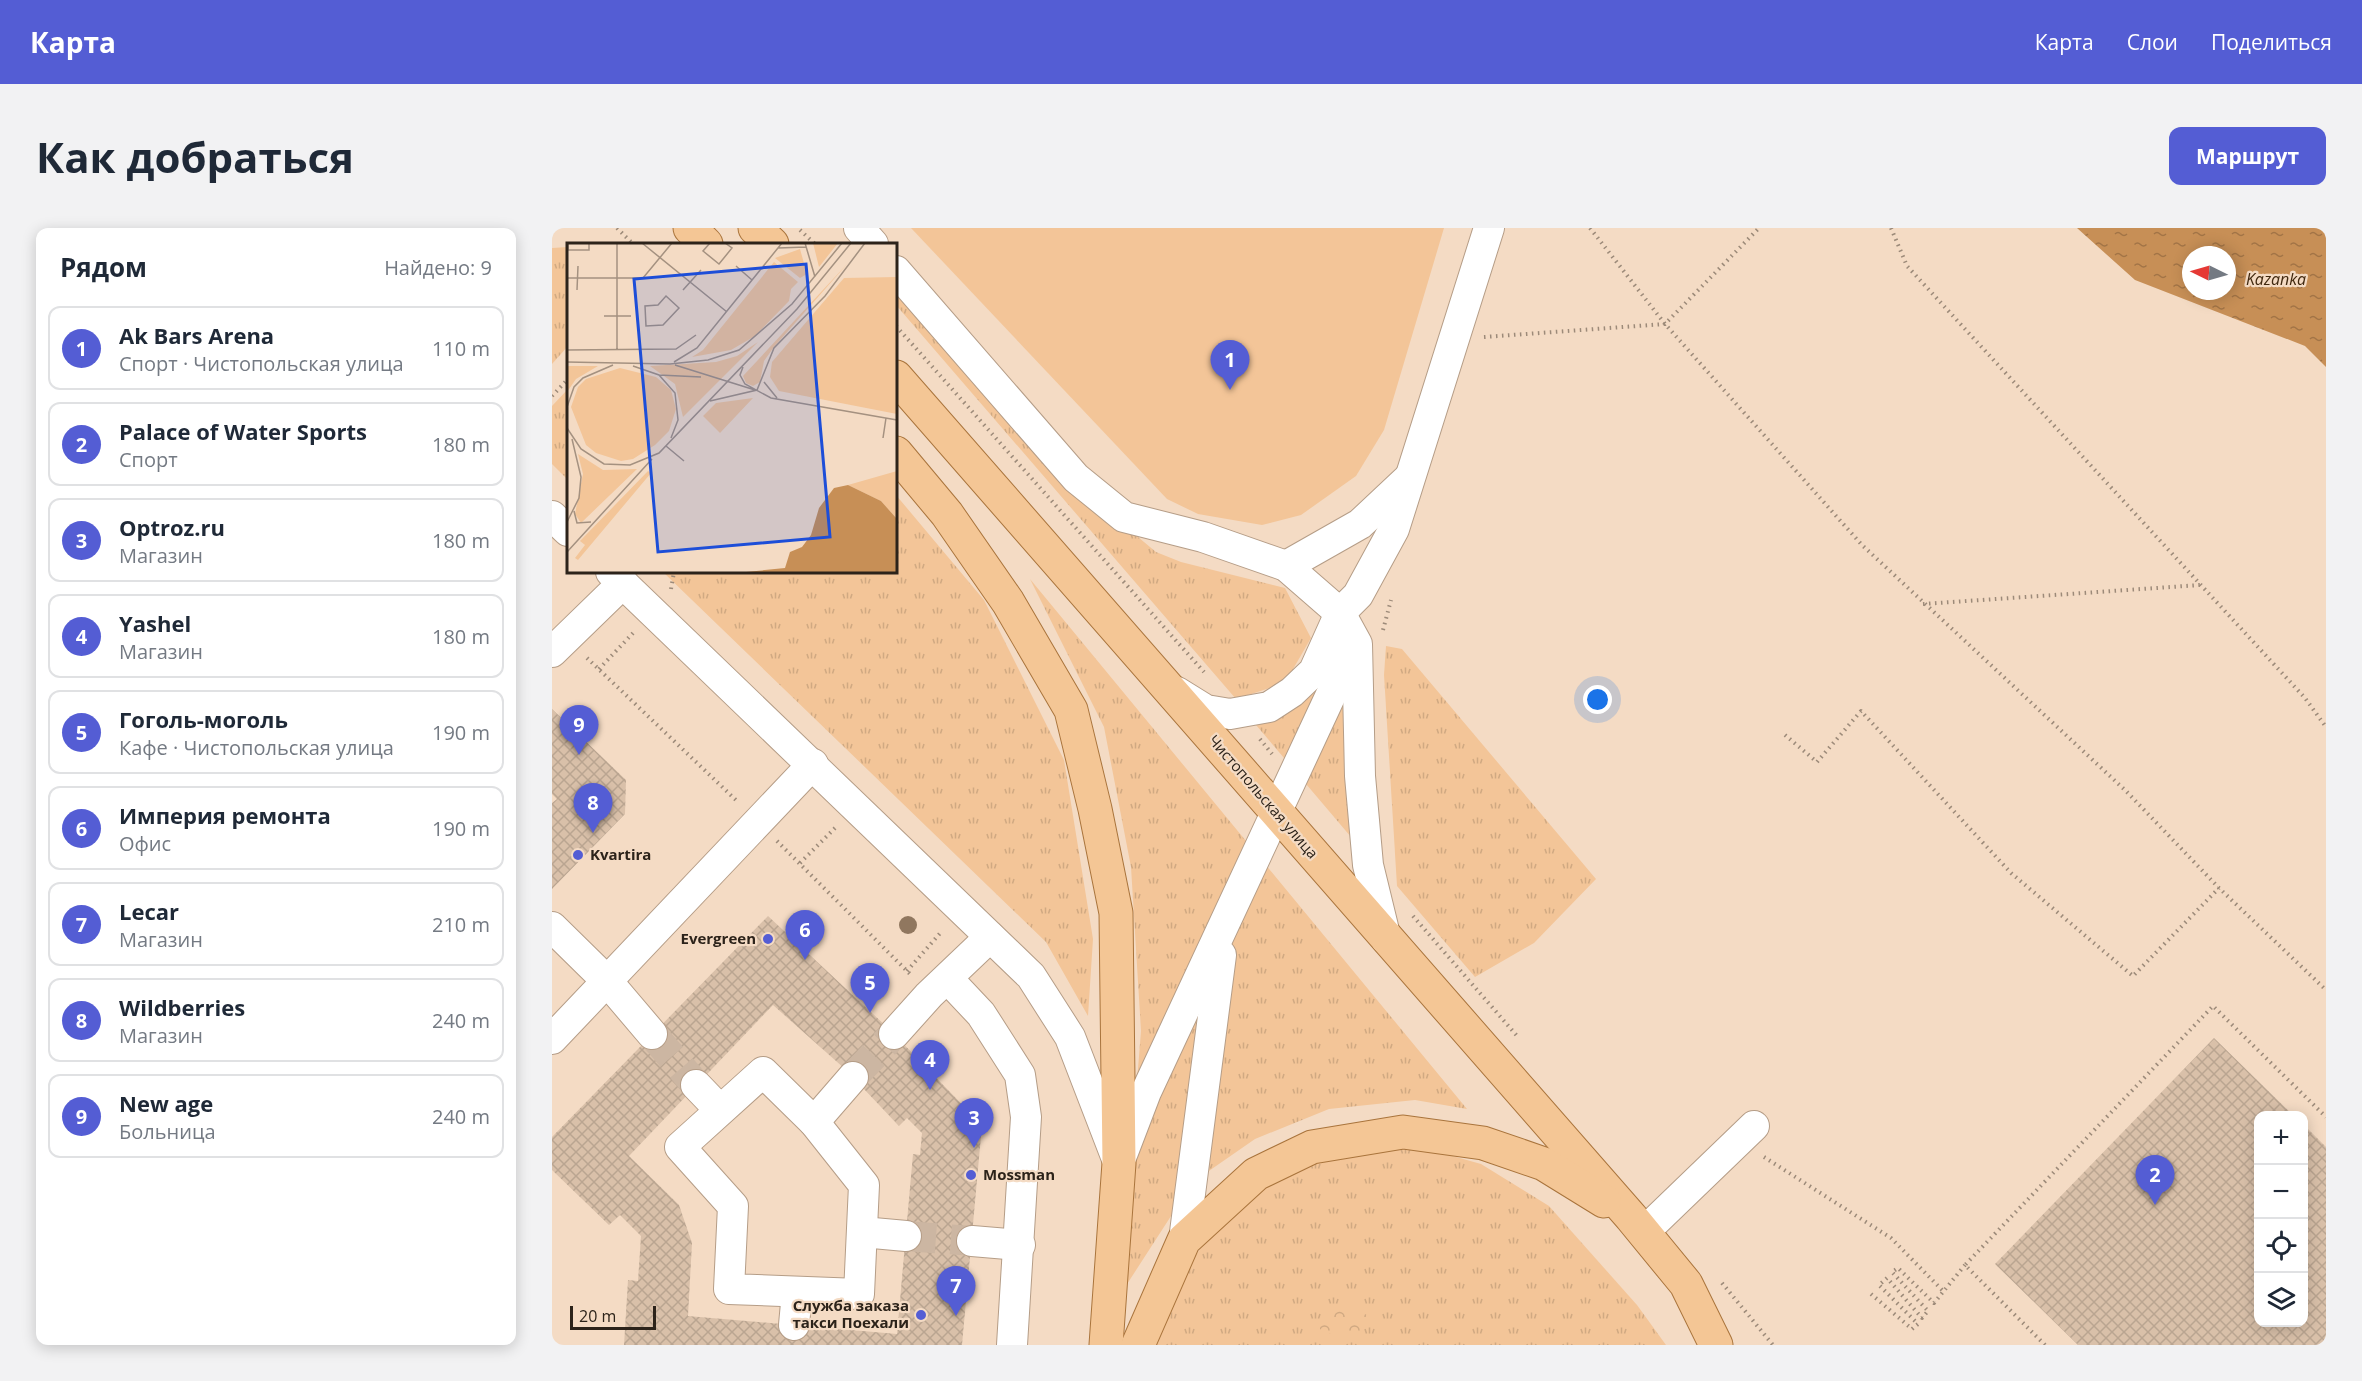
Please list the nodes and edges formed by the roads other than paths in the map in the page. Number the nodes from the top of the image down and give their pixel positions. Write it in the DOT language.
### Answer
graph roads {
  1 [pos="690,228"];
  2 [pos="756,228"];
  3 [pos="859,228"];
  4 [pos="1489,228"];
  5 [pos="705,243"];
  6 [pos="771,243"];
  7 [pos="872,243"];
  8 [pos="897,272"];
  9 [pos="897,378"];
  10 [pos="897,454"];
  11 [pos="1410,477"];
  12 [pos="552,516"];
  13 [pos="567,530"];
  14 [pos="1286,566"];
  15 [pos="617,577"];
  16 [pos="1340,612"];
  17 [pos="559,645"];
  18 [pos="1170,688"];
  19 [pos="813,764"];
  20 [pos="1277,814"];
  21 [pos="1225,926"];
  22 [pos="552,927"];
  23 [pos="990,937"];
  24 [pos="1386,939"];
  25 [pos="608,981"];
  26 [pos="939,987"];
  27 [pos="652,1034"];
  28 [pos="894,1034"];
  29 [pos="552,1040"];
  30 [pos="853,1077"];
  31 [pos="696,1085"];
  32 [pos="720,1110"];
  33 [pos="814,1122"];
  34 [pos="1746,1133"];
  35 [pos="1119,1163"];
  36 [pos="1638,1225"];
  37 [pos="862,1232"];
  38 [pos="906,1236"];
  39 [pos="1184,1240"];
  40 [pos="972,1242"];
  41 [pos="1020,1245"];
  42 [pos="1686,1284"];
  43 [pos="797,1292"];
  44 [pos="794,1325"];
  45 [pos="1012,1345"];
  46 [pos="1106,1345"];
  47 [pos="1138,1345"];
  48 [pos="1716,1345"];
  49 [pos="1739,1345"];
  1 -- 5 [label="main road"];
  2 -- 6 [label="main road"];
  3 -- 7 [label="lane"];
  4 -- 11 [label="lane"];
  8 -- 14 [label="lane"];
  9 -- 18 [label="main road, Чистопольская улица"];
  10 -- 35 [label="main road"];
  11 -- 14 [label="lane"];
  11 -- 16 [label="lane"];
  12 -- 13 [label="lane"];
  14 -- 16 [label="lane"];
  15 -- 17 [label="lane"];
  15 -- 19 [label="lane"];
  16 -- 18 [label="lane"];
  16 -- 20 [label="lane"];
  16 -- 24 [label="lane"];
  18 -- 20 [label="main road, Чистопольская улица"];
  19 -- 23 [label="lane"];
  19 -- 25 [label="lane"];
  20 -- 21 [label="lane"];
  20 -- 24 [label="main road, Чистопольская улица"];
  21 -- 35 [label="lane"];
  21 -- 39 [label="lane"];
  22 -- 25 [label="lane"];
  23 -- 26 [label="lane"];
  23 -- 35 [label="lane"];
  24 -- 36 [label="main road, Чистопольская улица"];
  25 -- 27 [label="lane"];
  25 -- 29 [label="lane"];
  26 -- 28 [label="lane"];
  26 -- 41 [label="lane"];
  30 -- 33 [label="lane"];
  31 -- 32 [label="lane"];
  32 -- 33 [label="lane"];
  32 -- 43 [label="lane"];
  33 -- 37 [label="lane"];
  34 -- 36 [label="lane"];
  35 -- 46 [label="main road"];
  36 -- 39 [label="main road, Чистопольская улица"];
  36 -- 42 [label="main road, Чистопольская улица"];
  37 -- 38 [label="lane"];
  37 -- 43 [label="lane"];
  39 -- 47 [label="main road, Чистопольская улица"];
  40 -- 41 [label="lane"];
  41 -- 45 [label="lane"];
  42 -- 48 [label="main road, Чистопольская улица"];
  42 -- 49 [label="main road"];
  43 -- 44 [label="lane"];
}
